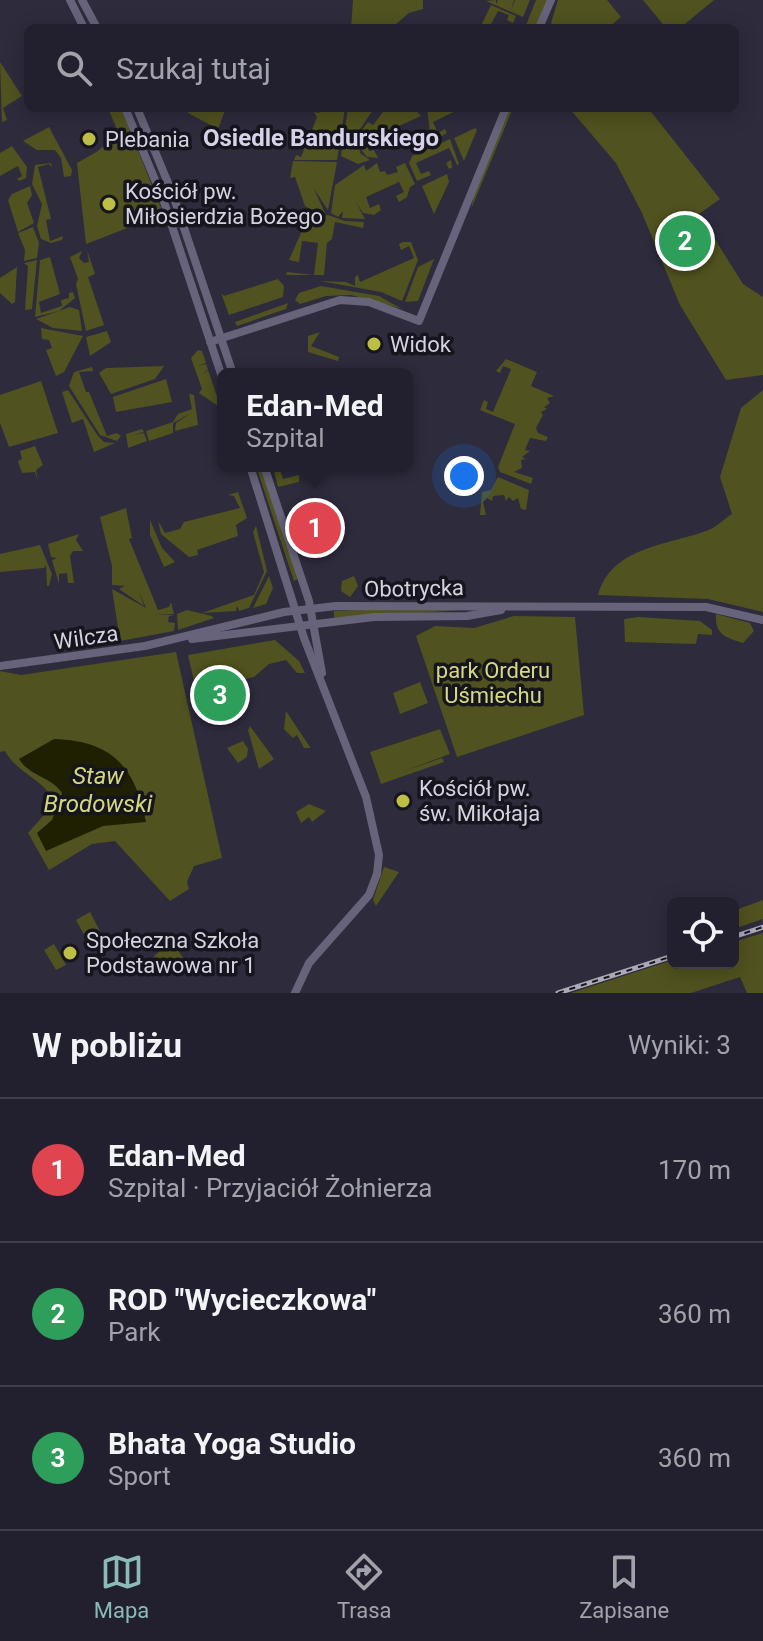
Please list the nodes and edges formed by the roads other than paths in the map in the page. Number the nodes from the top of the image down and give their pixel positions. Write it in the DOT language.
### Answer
graph roads {
  1 [pos="70,0"];
  2 [pos="82,0"];
  3 [pos="551,0"];
  4 [pos="82,24"];
  5 [pos="95,24"];
  6 [pos="541,24"];
  7 [pos="127,112"];
  8 [pos="139,112"];
  9 [pos="504,112"];
  10 [pos="221,338"];
  11 [pos="210,342"];
  12 [pos="219,368"];
  13 [pos="231,368"];
  14 [pos="252,472"];
  15 [pos="266,472"];
  16 [pos="517,607"];
  17 [pos="311,608"];
  18 [pos="681,608"];
  19 [pos="297,610"];
  20 [pos="763,620"];
  21 [pos="314,624"];
  22 [pos="301,626"];
  23 [pos="763,627"];
  24 [pos="177,640"];
  25 [pos="0,666"];
  26 [pos="325,685"];
  27 [pos="295,993"];
  1 -- 4 [label="street"];
  2 -- 5 [label="street"];
  3 -- 6 [label="street"];
  7 -- 11 [label="street"];
  8 -- 10 [label="street"];
  9 -- 10 [label="street"];
  10 -- 11 [label="street"];
  10 -- 13 [label="street"];
  11 -- 12 [label="street"];
  14 -- 19 [label="street"];
  15 -- 17 [label="street"];
  16 -- 17 [label="street, Obotrycka"];
  16 -- 18 [label="street, Obotrycka"];
  16 -- 21 [label="street, Obotrycka"];
  17 -- 19 [label="street, Wilcza"];
  17 -- 21 [label="street"];
  18 -- 20 [label="street, Obotrycka"];
  18 -- 23 [label="street, Obotrycka"];
  19 -- 22 [label="street"];
  19 -- 24 [label="street, Wilcza"];
  21 -- 22 [label="street, Wilcza"];
  21 -- 26 [label="street"];
  22 -- 24 [label="street, Wilcza"];
  22 -- 26 [label="street"];
  24 -- 25 [label="street, Wilcza"];
  26 -- 27 [label="street"];
}
